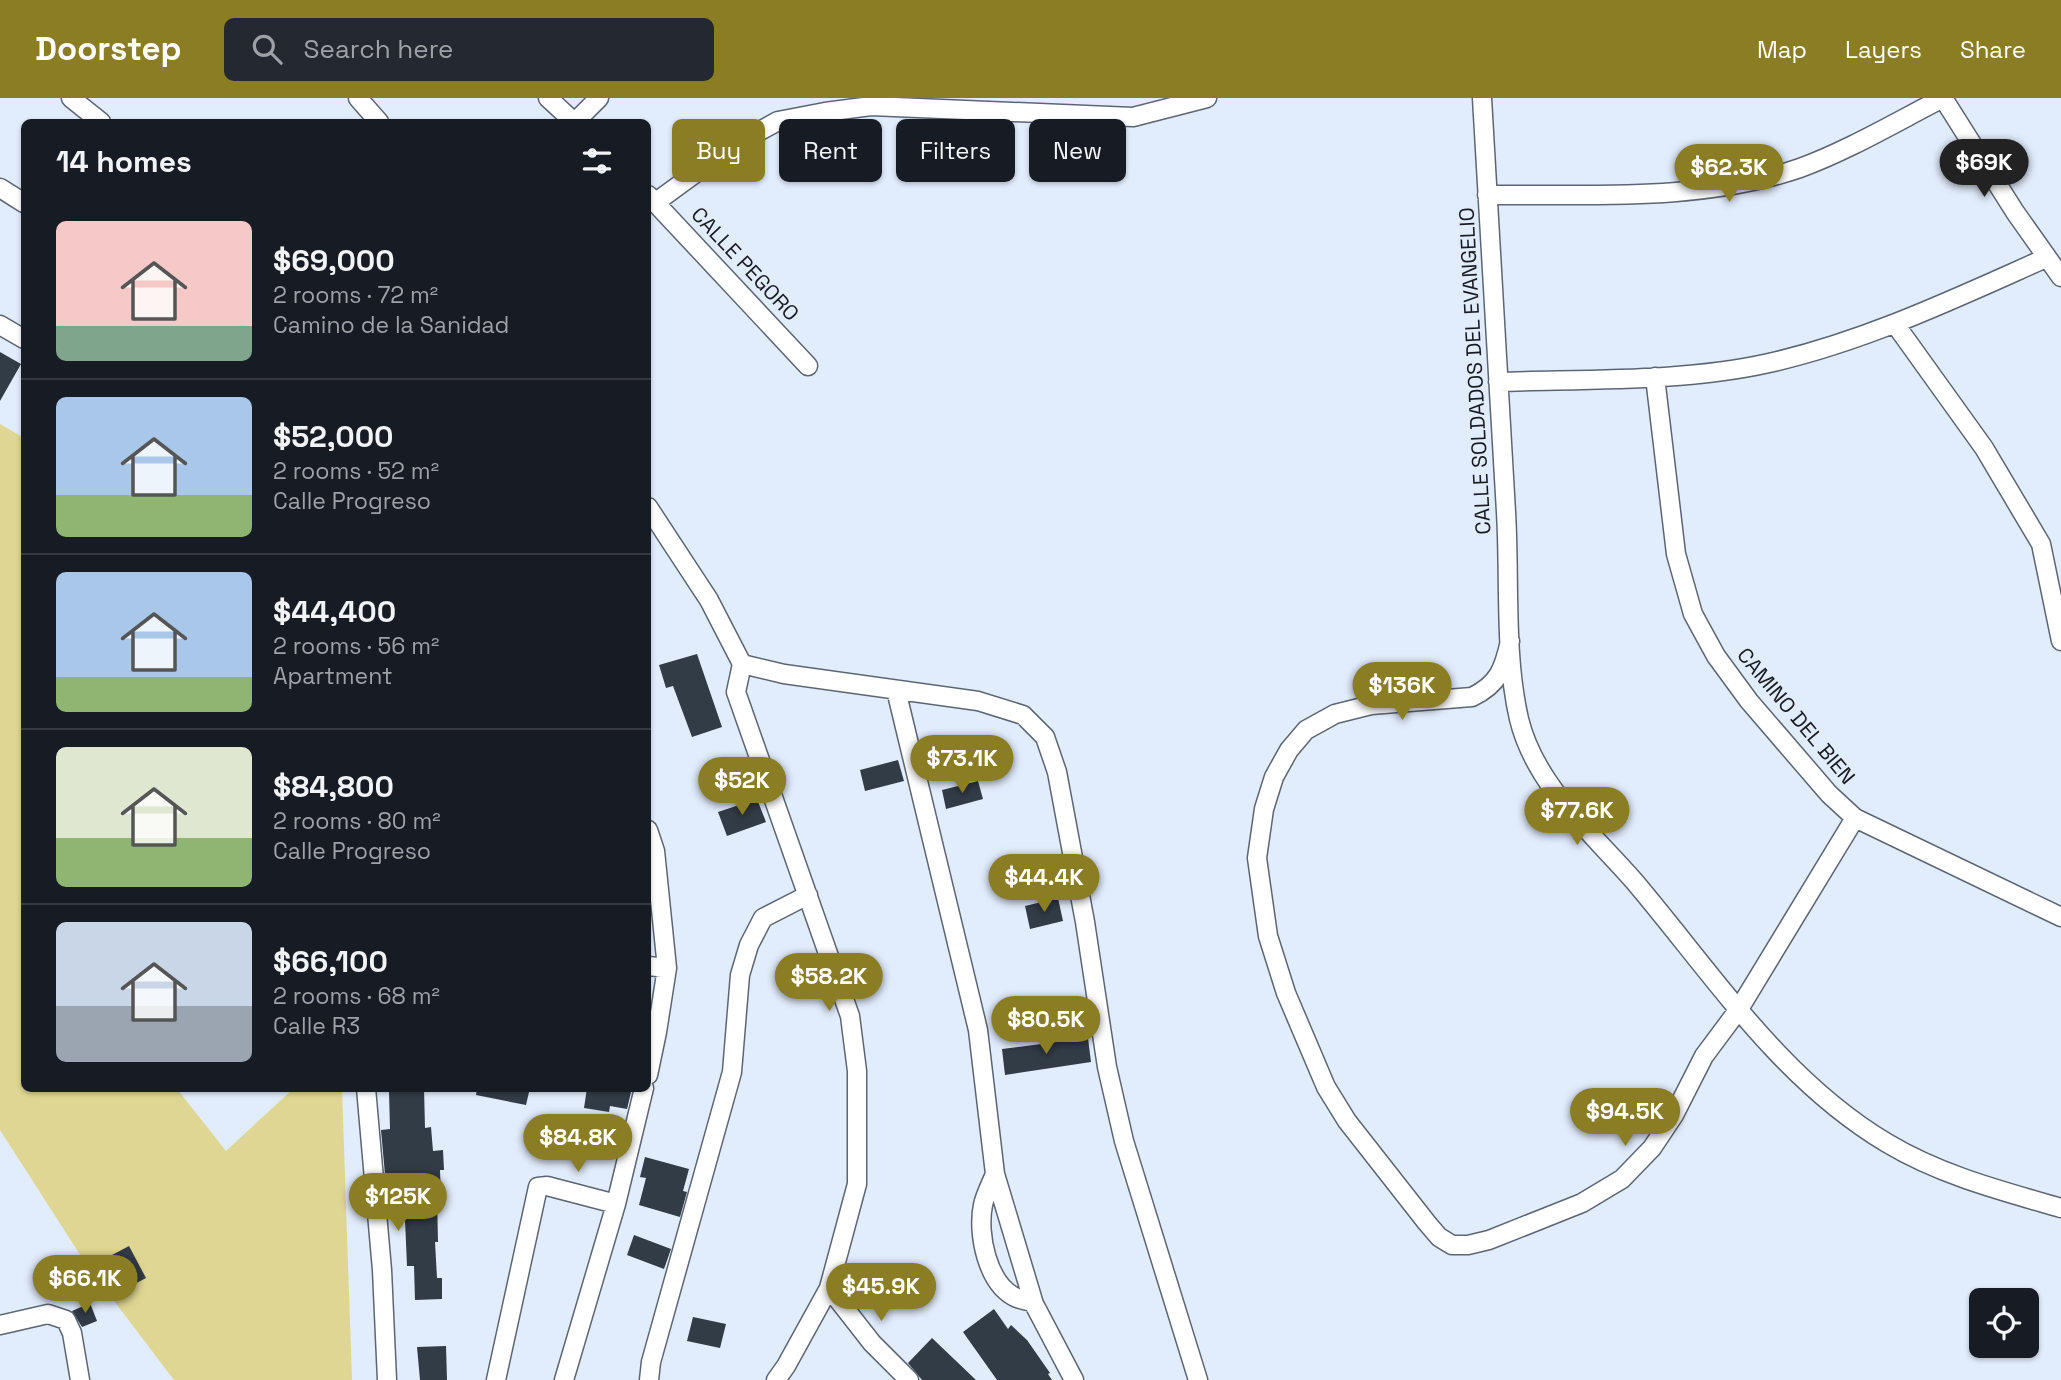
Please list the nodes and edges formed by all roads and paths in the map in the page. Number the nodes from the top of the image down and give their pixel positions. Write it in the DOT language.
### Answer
graph roads {
  1 [pos="71,98"];
  2 [pos="358,98"];
  3 [pos="548,98"];
  4 [pos="599,98"];
  5 [pos="1208,98"];
  6 [pos="1482,98"];
  7 [pos="1943,98"];
  8 [pos="97,119"];
  9 [pos="376,119"];
  10 [pos="572,119"];
  11 [pos="578,119"];
  12 [pos="0,188"];
  13 [pos="1488,195"];
  14 [pos="652,199"];
  15 [pos="21,201"];
  16 [pos="2046,258"];
  17 [pos="2061,277"];
  18 [pos="1895,324"];
  19 [pos="0,325"];
  20 [pos="21,337"];
  21 [pos="808,366"];
  22 [pos="1655,377"];
  23 [pos="1499,382"];
  24 [pos="651,512"];
  25 [pos="1510,641"];
  26 [pos="2061,641"];
  27 [pos="742,664"];
  28 [pos="897,690"];
  29 [pos="1855,817"];
  30 [pos="651,842"];
  31 [pos="808,895"];
  32 [pos="2061,917"];
  33 [pos="651,966"];
  34 [pos="667,968"];
  35 [pos="1739,1009"];
  36 [pos="651,1059"];
  37 [pos="366,1092"];
  38 [pos="643,1092"];
  39 [pos="995,1174"];
  40 [pos="616,1204"];
  41 [pos="2061,1208"];
  42 [pos="829,1288"];
  43 [pos="1034,1302"];
  44 [pos="0,1325"];
  45 [pos="80,1380"];
  46 [pos="387,1380"];
  47 [pos="496,1380"];
  48 [pos="564,1380"];
  49 [pos="649,1380"];
  50 [pos="776,1380"];
  51 [pos="909,1380"];
  52 [pos="1074,1380"];
  53 [pos="1198,1380"];
  1 -- 8 [label="street"];
  2 -- 9 [label="street"];
  3 -- 10 [label="street"];
  4 -- 11 [label="street"];
  5 -- 14 [label="street"];
  6 -- 13 [label="street, CALLE SOLDADOS DEL EVANGELIO"];
  7 -- 13 [label="street"];
  7 -- 16 [label="street"];
  12 -- 15 [label="street"];
  13 -- 23 [label="street, CALLE SOLDADOS DEL EVANGELIO"];
  14 -- 21 [label="street, CALLE PEGORO"];
  16 -- 17 [label="street"];
  16 -- 18 [label="street"];
  18 -- 22 [label="street"];
  18 -- 26 [label="street"];
  19 -- 20 [label="street"];
  22 -- 23 [label="street"];
  22 -- 29 [label="street, CAMINO DEL BIEN"];
  23 -- 25 [label="street, CALLE SOLDADOS DEL EVANGELIO"];
  24 -- 27 [label="street"];
  25 -- 35 [label="street, CALLE SOLDADOS DEL EVANGELIO"];
  25 -- 35 [label="street"];
  27 -- 28 [label="street"];
  27 -- 31 [label="street"];
  28 -- 39 [label="street"];
  28 -- 53 [label="street"];
  29 -- 32 [label="street, CAMINO DEL BIEN"];
  29 -- 35 [label="street"];
  30 -- 34 [label="street"];
  31 -- 42 [label="street"];
  31 -- 49 [label="street"];
  33 -- 34 [label="street"];
  34 -- 36 [label="street"];
  35 -- 41 [label="street, CALLE SOLDADOS DEL EVANGELIO"];
  37 -- 46 [label="street"];
  38 -- 40 [label="street"];
  39 -- 43 [label="street"];
  39 -- 43 [label="street"];
  40 -- 47 [label="street"];
  40 -- 48 [label="street"];
  42 -- 50 [label="street"];
  42 -- 51 [label="street"];
  43 -- 52 [label="street"];
  44 -- 45 [label="street"];
}
